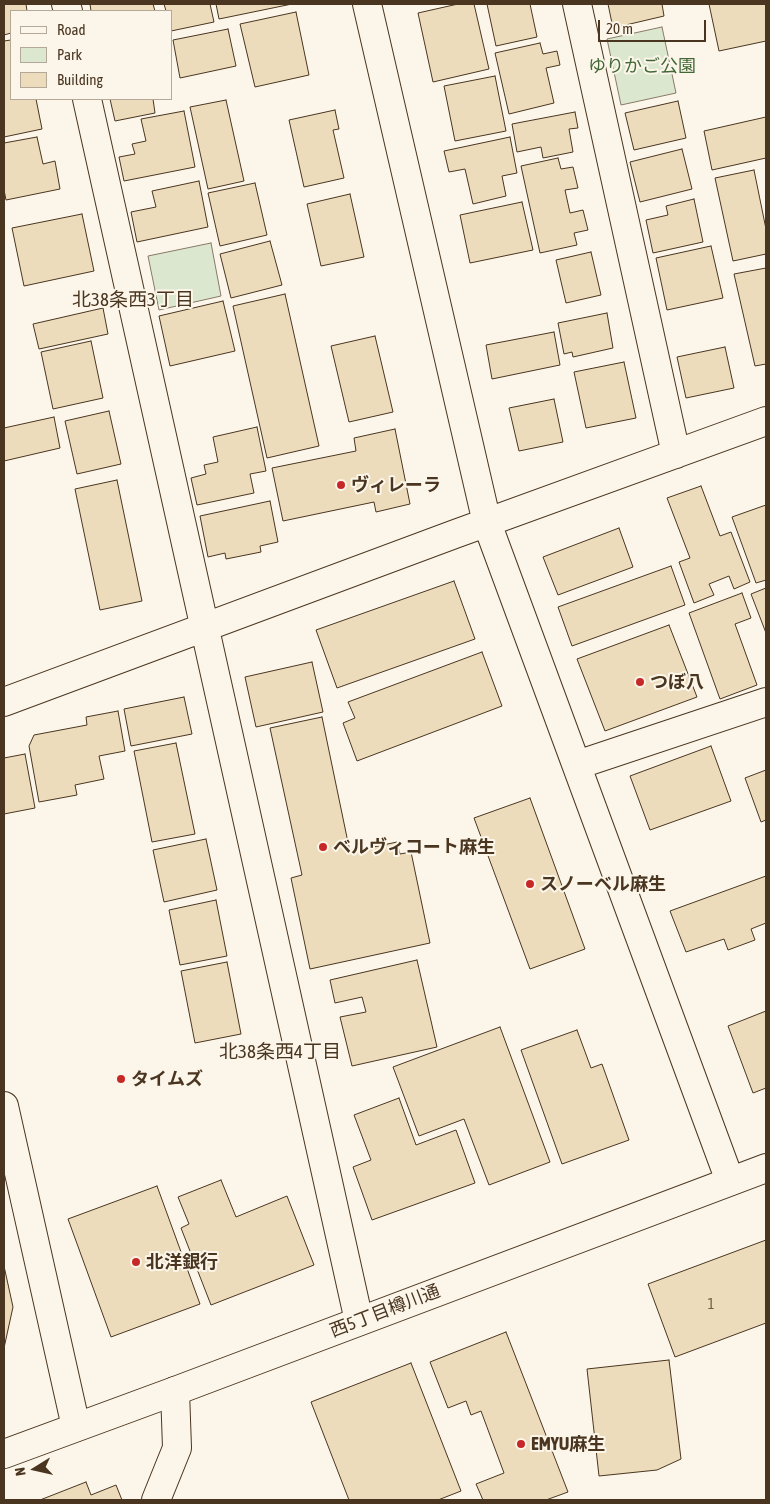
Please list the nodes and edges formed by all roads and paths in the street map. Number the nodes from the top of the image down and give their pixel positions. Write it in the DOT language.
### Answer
graph roads {
  1 [pos="367,4"];
  2 [pos="577,4"];
  3 [pos="87,100"];
  4 [pos="766,421"];
  5 [pos="676,454"];
  6 [pos="487,523"];
  7 [pos="204,628"];
  8 [pos="4,702"];
  9 [pos="766,702"];
  10 [pos="577,765"];
  11 [pos="4,1106"];
  12 [pos="766,1168"];
  13 [pos="730,1181"];
  14 [pos="359,1321"];
  15 [pos="175,1391"];
  16 [pos="76,1427"];
  17 [pos="4,1454"];
  18 [pos="156,1500"];
  1 -- 6 [label="street"];
  2 -- 5 [label="street"];
  3 -- 7 [label="street"];
  4 -- 5 [label="street"];
  5 -- 6 [label="street"];
  6 -- 7 [label="street"];
  6 -- 10 [label="street"];
  7 -- 8 [label="street"];
  7 -- 14 [label="street"];
  9 -- 10 [label="street"];
  10 -- 13 [label="street"];
  11 -- 16 [label="street"];
  12 -- 13 [label="street, 西5丁目樽川通"];
  13 -- 14 [label="street, 西5丁目樽川通"];
  14 -- 15 [label="street, 西5丁目樽川通"];
  15 -- 16 [label="street, 西5丁目樽川通"];
  15 -- 18 [label="street"];
  16 -- 17 [label="street, 西5丁目樽川通"];
}
